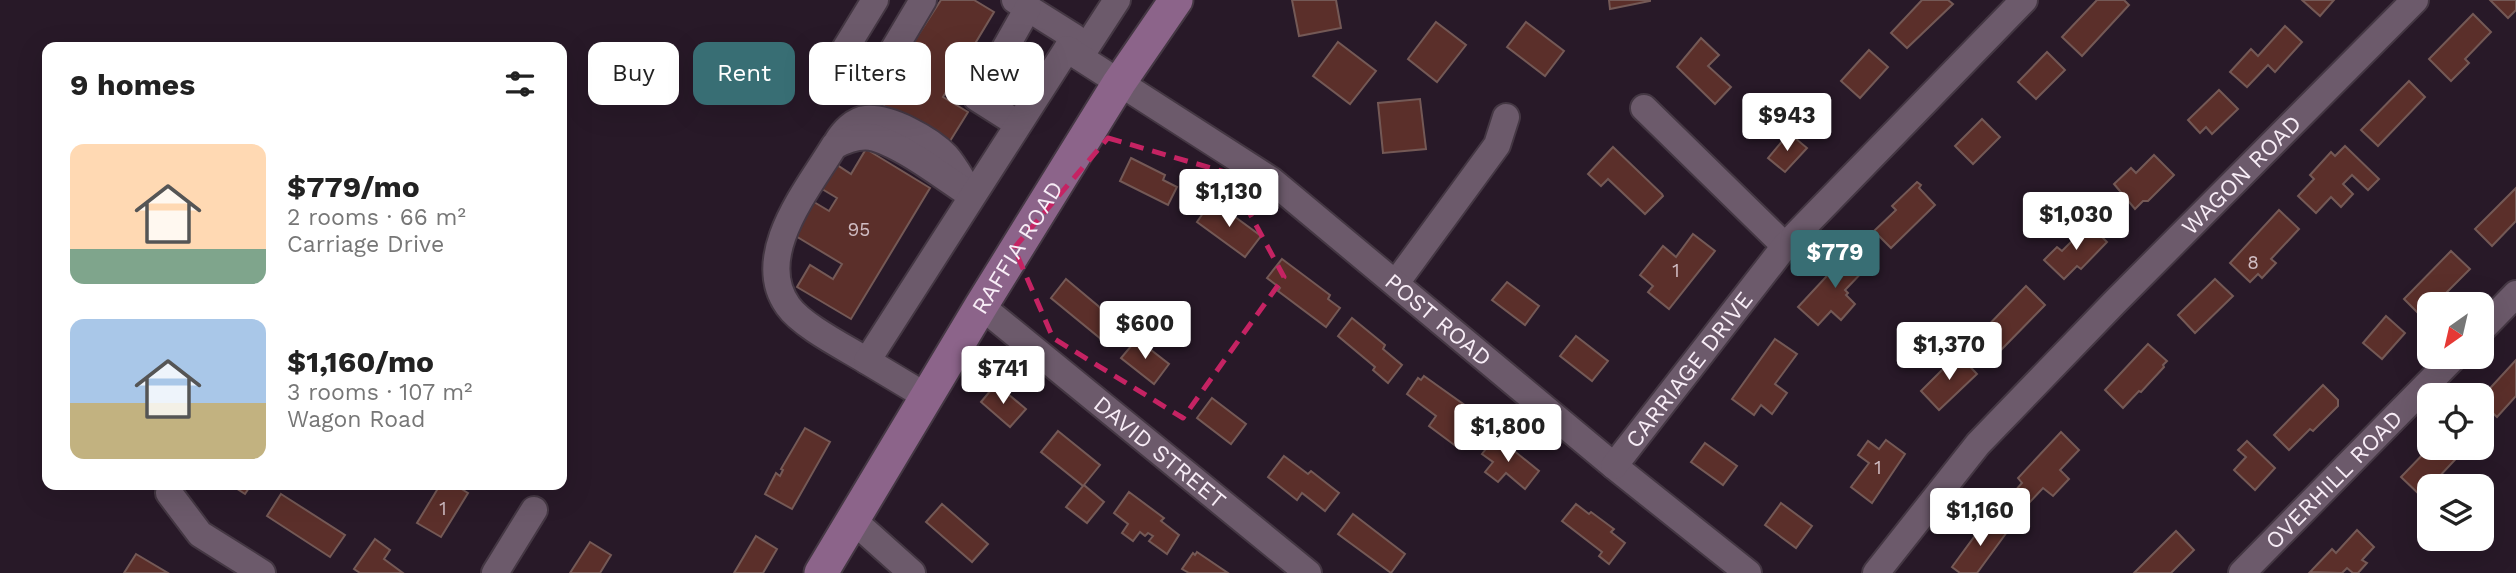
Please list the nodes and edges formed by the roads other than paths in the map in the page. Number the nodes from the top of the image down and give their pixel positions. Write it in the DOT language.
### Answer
graph roads {
  1 [pos="875,0"];
  2 [pos="923,0"];
  3 [pos="1116,0"];
  4 [pos="1176,0"];
  5 [pos="2024,0"];
  6 [pos="2415,0"];
  7 [pos="1021,4"];
  8 [pos="1073,53"];
  9 [pos="1119,83"];
  10 [pos="1644,108"];
  11 [pos="1506,117"];
  12 [pos="1018,124"];
  13 [pos="972,196"];
  14 [pos="1785,246"];
  15 [pos="1396,284"];
  16 [pos="2516,294"];
  17 [pos="981,306"];
  18 [pos="2494,317"];
  19 [pos="867,361"];
  20 [pos="2442,369"];
  21 [pos="927,397"];
  22 [pos="1614,466"];
  23 [pos="169,494"];
  24 [pos="534,510"];
  25 [pos="854,520"];
  26 [pos="262,573"];
  27 [pos="495,573"];
  28 [pos="821,573"];
  29 [pos="912,573"];
  30 [pos="1308,573"];
  31 [pos="1748,573"];
  32 [pos="1876,573"];
  33 [pos="2242,573"];
  1 -- 2 [label="street"];
  3 -- 8 [label="street"];
  4 -- 9 [label="main road, RAFFIA ROAD"];
  5 -- 14 [label="street, CARRIAGE DRIVE"];
  6 -- 32 [label="street, WAGON ROAD"];
  7 -- 8 [label="street"];
  7 -- 12 [label="street"];
  8 -- 9 [label="street, POST ROAD"];
  8 -- 12 [label="street"];
  9 -- 15 [label="street, POST ROAD"];
  9 -- 17 [label="main road, RAFFIA ROAD"];
  10 -- 14 [label="street"];
  11 -- 15 [label="street"];
  12 -- 13 [label="street"];
  13 -- 19 [label="street"];
  13 -- 19 [label="street"];
  14 -- 22 [label="street, CARRIAGE DRIVE"];
  15 -- 22 [label="street, POST ROAD"];
  16 -- 18 [label="street"];
  17 -- 21 [label="main road, RAFFIA ROAD"];
  17 -- 30 [label="street, DAVID STREET"];
  19 -- 21 [label="street"];
  20 -- 33 [label="street, OVERHILL ROAD"];
  21 -- 25 [label="main road, RAFFIA ROAD"];
  22 -- 31 [label="street, POST ROAD"];
  23 -- 26 [label="street"];
  24 -- 27 [label="street"];
  25 -- 28 [label="main road, RAFFIA ROAD"];
  25 -- 29 [label="street"];
}
